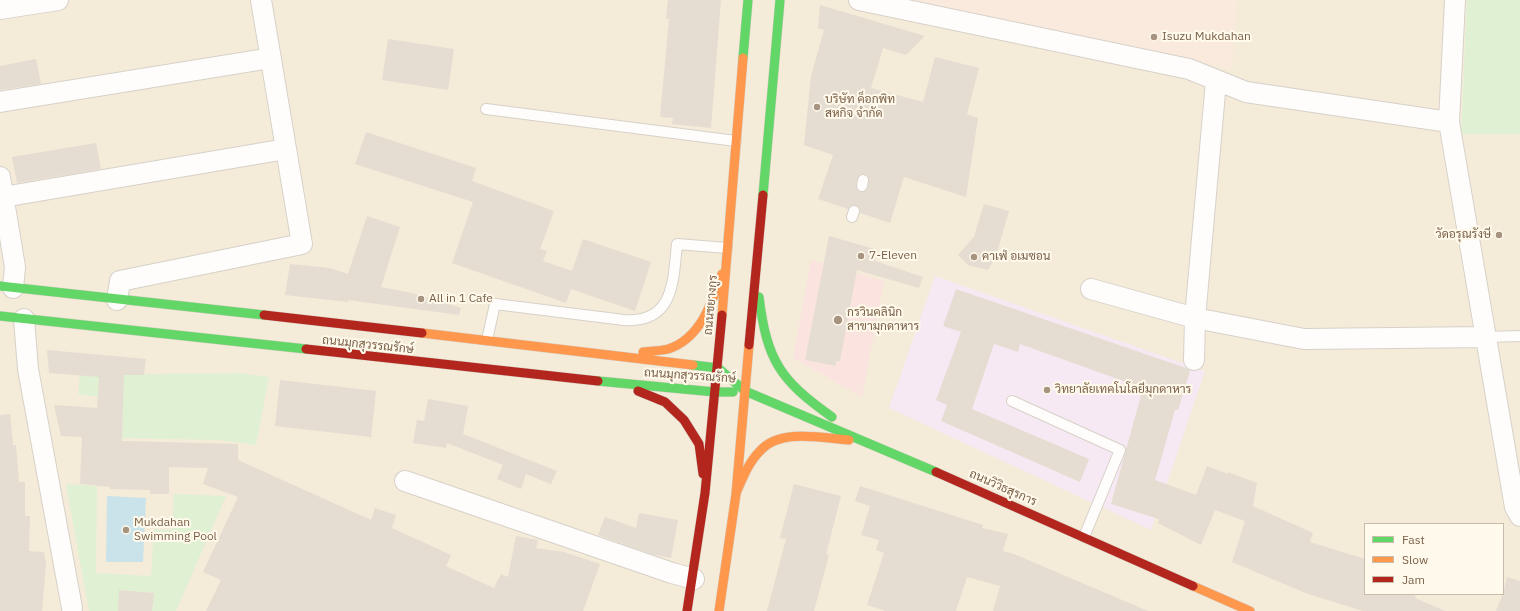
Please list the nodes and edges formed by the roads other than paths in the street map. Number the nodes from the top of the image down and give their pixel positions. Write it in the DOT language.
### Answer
graph roads {
  1 [pos="58,0"];
  2 [pos="261,0"];
  3 [pos="748,0"];
  4 [pos="780,0"];
  5 [pos="859,0"];
  6 [pos="1455,0"];
  7 [pos="0,9"];
  8 [pos="271,58"];
  9 [pos="1216,80"];
  10 [pos="0,102"];
  11 [pos="486,109"];
  12 [pos="1449,122"];
  13 [pos="736,141"];
  14 [pos="286,149"];
  15 [pos="0,177"];
  16 [pos="3,198"];
  17 [pos="727,248"];
  18 [pos="756,261"];
  19 [pos="726,262"];
  20 [pos="7,287"];
  21 [pos="1091,289"];
  22 [pos="117,300"];
  23 [pos="0,316"];
  24 [pos="1195,318"];
  25 [pos="24,319"];
  26 [pos="1520,336"];
  27 [pos="1486,337"];
  28 [pos="487,340"];
  29 [pos="616,356"];
  30 [pos="1194,360"];
  31 [pos="718,368"];
  32 [pos="617,383"];
  33 [pos="745,391"];
  34 [pos="715,392"];
  35 [pos="1012,401"];
  36 [pos="868,442"];
  37 [pos="405,481"];
  38 [pos="705,493"];
  39 [pos="736,494"];
  40 [pos="1520,516"];
  41 [pos="1084,537"];
  42 [pos="694,579"];
  43 [pos="72,608"];
  44 [pos="687,611"];
  45 [pos="719,611"];
  46 [pos="1250,611"];
  1 -- 7 [label="street"];
  2 -- 8 [label="street"];
  3 -- 13 [label="main road, ถนนชยางกูร"];
  4 -- 18 [label="main road"];
  5 -- 9 [label="street"];
  6 -- 12 [label="street"];
  8 -- 10 [label="street"];
  8 -- 14 [label="street"];
  9 -- 12 [label="street"];
  9 -- 24 [label="street"];
  11 -- 13 [label="lane"];
  12 -- 27 [label="street"];
  13 -- 17 [label="main road, ถนนชยางกูร"];
  14 -- 16 [label="street"];
  14 -- 22 [label="street"];
  15 -- 16 [label="street"];
  16 -- 20 [label="street"];
  17 -- 19 [label="main road, ถนนชยางกูร"];
  17 -- 28 [label="lane"];
  18 -- 33 [label="main road"];
  18 -- 36 [label="main road"];
  19 -- 29 [label="main road"];
  19 -- 31 [label="main road, ถนนชยางกูร"];
  20 -- 22 [label="main road, ถนนมุกสุวรรณรักษ์"];
  21 -- 24 [label="street"];
  22 -- 28 [label="main road, ถนนมุกสุวรรณรักษ์"];
  23 -- 25 [label="main road, ถนนมุกสุวรรณรักษ์"];
  24 -- 27 [label="street"];
  24 -- 30 [label="street"];
  25 -- 32 [label="main road, ถนนมุกสุวรรณรักษ์"];
  25 -- 43 [label="street"];
  26 -- 27 [label="lane"];
  27 -- 40 [label="street"];
  28 -- 29 [label="main road, ถนนมุกสุวรรณรักษ์"];
  29 -- 31 [label="main road, ถนนมุกสุวรรณรักษ์"];
  31 -- 33 [label="main road, ถนนมุกสุวรรณรักษ์"];
  31 -- 34 [label="main road, ถนนชยางกูร"];
  32 -- 34 [label="main road, ถนนมุกสุวรรณรักษ์"];
  32 -- 38 [label="main road"];
  33 -- 34 [label="main road, ถนนมุกสุวรรณรักษ์"];
  33 -- 36 [label="main road, ถนนวิวิธสุรการ"];
  33 -- 39 [label="main road"];
  34 -- 38 [label="main road, ถนนชยางกูร"];
  35 -- 41 [label="lane"];
  36 -- 39 [label="main road"];
  36 -- 41 [label="main road, ถนนวิวิธสุรการ"];
  37 -- 42 [label="street"];
  38 -- 42 [label="main road, ถนนชยางกูร"];
  39 -- 45 [label="main road"];
  41 -- 46 [label="main road, ถนนวิวิธสุรการ"];
  42 -- 44 [label="main road, ถนนชยางกูร"];
}
